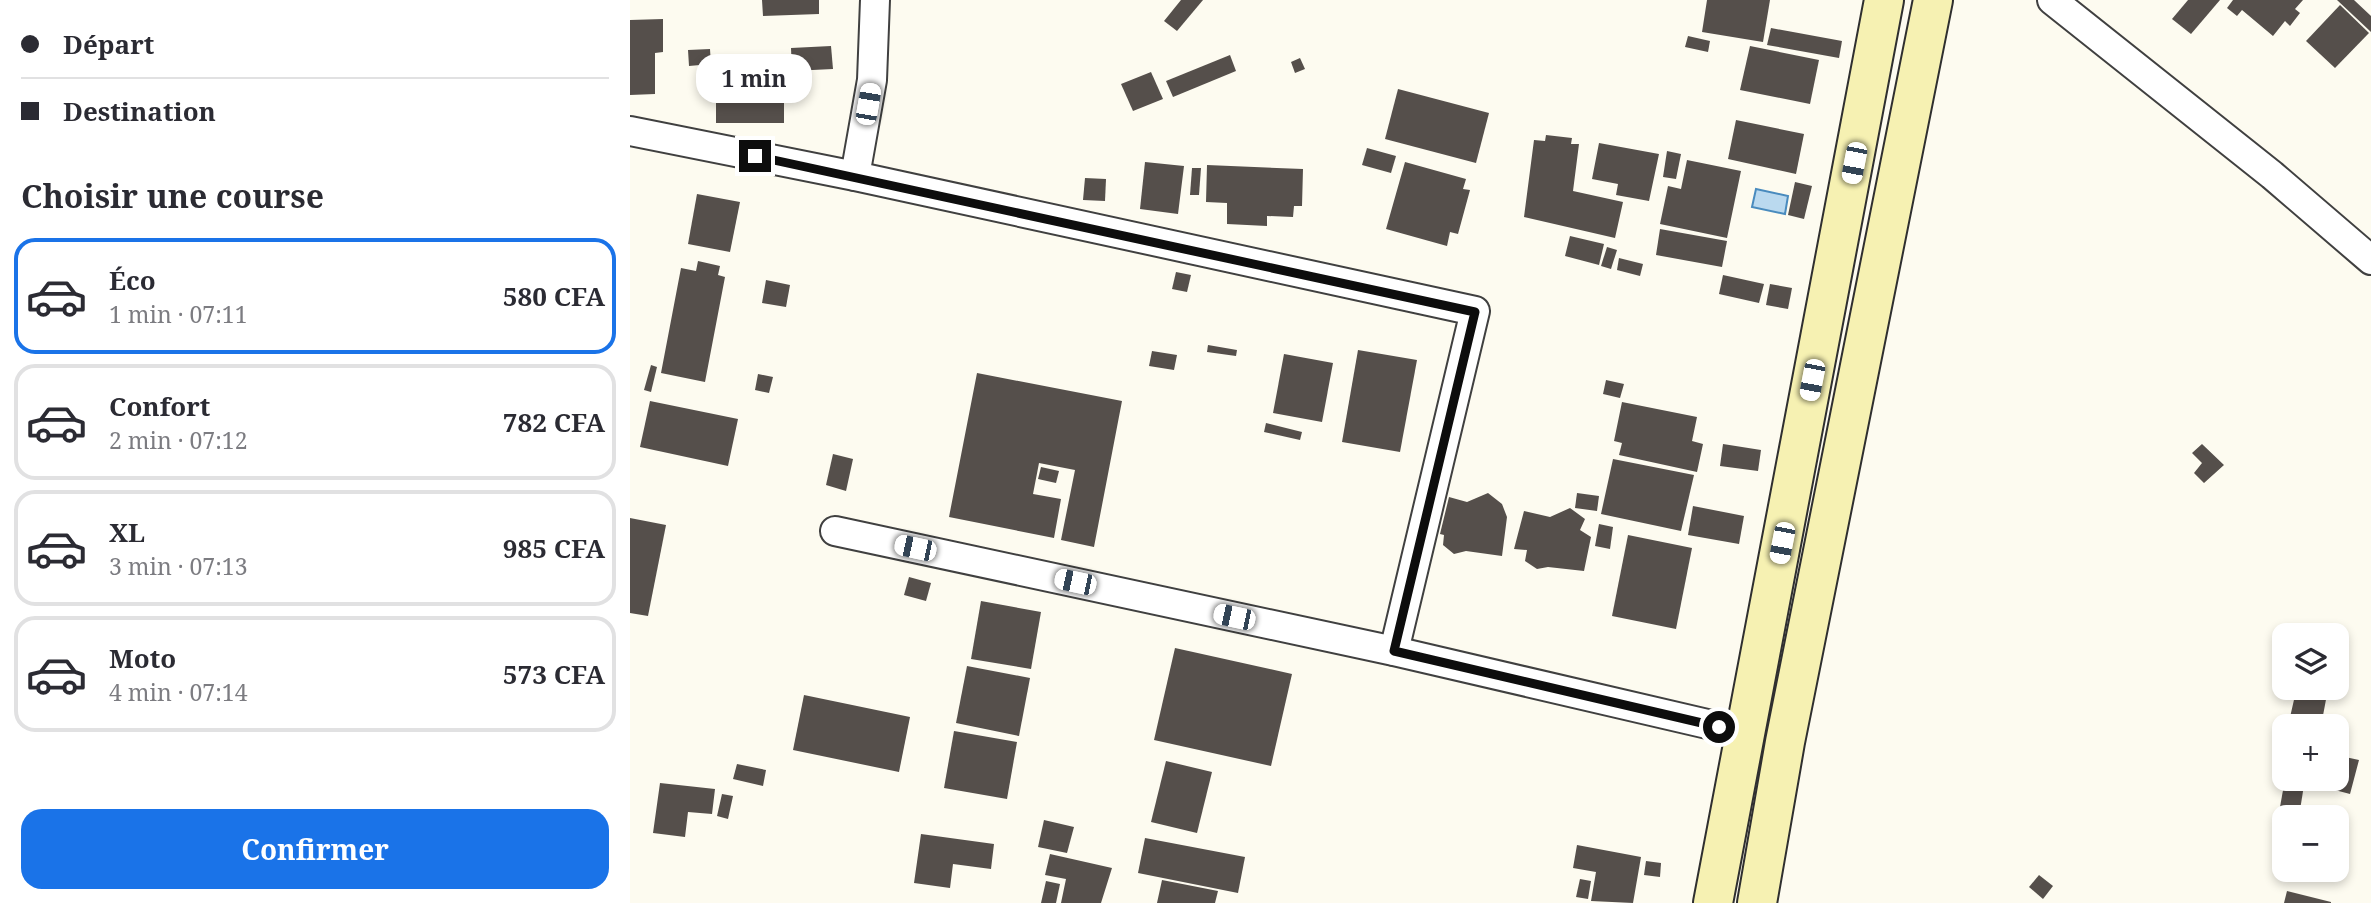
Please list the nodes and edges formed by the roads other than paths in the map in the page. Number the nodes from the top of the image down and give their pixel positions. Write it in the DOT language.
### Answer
graph roads {
  1 [pos="875,0"];
  2 [pos="1884,0"];
  3 [pos="1933,0"];
  4 [pos="2052,0"];
  5 [pos="630,131"];
  6 [pos="855,176"];
  7 [pos="2371,260"];
  8 [pos="835,531"];
  9 [pos="1394,651"];
  10 [pos="1746,733"];
  11 [pos="1713,903"];
  12 [pos="1757,903"];
  1 -- 6 [label="street"];
  2 -- 10 [label="street"];
  3 -- 12 [label="street"];
  4 -- 7 [label="street"];
  5 -- 6 [label="street"];
  6 -- 9 [label="street"];
  8 -- 9 [label="street"];
  9 -- 10 [label="street"];
  10 -- 11 [label="street"];
}
